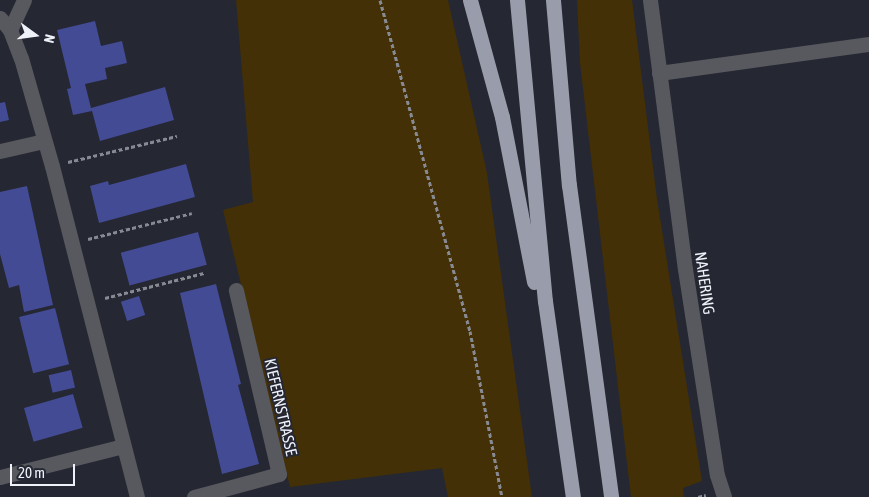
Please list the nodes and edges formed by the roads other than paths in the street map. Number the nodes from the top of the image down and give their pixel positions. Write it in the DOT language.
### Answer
graph roads {
  1 [pos="24,0"];
  2 [pos="470,0"];
  3 [pos="517,0"];
  4 [pos="553,0"];
  5 [pos="650,0"];
  6 [pos="0,18"];
  7 [pos="10,30"];
  8 [pos="869,44"];
  9 [pos="659,73"];
  10 [pos="44,140"];
  11 [pos="0,151"];
  12 [pos="236,290"];
  13 [pos="560,414"];
  14 [pos="123,446"];
  15 [pos="0,476"];
  16 [pos="137,497"];
  17 [pos="194,497"];
  18 [pos="573,497"];
  19 [pos="611,497"];
  20 [pos="724,497"];
  1 -- 7 [label="street"];
  2 -- 13 [label="highway"];
  3 -- 13 [label="highway"];
  4 -- 19 [label="highway"];
  5 -- 9 [label="street, NAHERING"];
  6 -- 7 [label="street"];
  7 -- 10 [label="street"];
  8 -- 9 [label="street"];
  9 -- 20 [label="street, NAHERING"];
  10 -- 11 [label="street"];
  10 -- 14 [label="street"];
  12 -- 17 [label="street, KIEFERNSTRASSE"];
  13 -- 18 [label="highway"];
  14 -- 15 [label="street"];
  14 -- 16 [label="street"];
}
